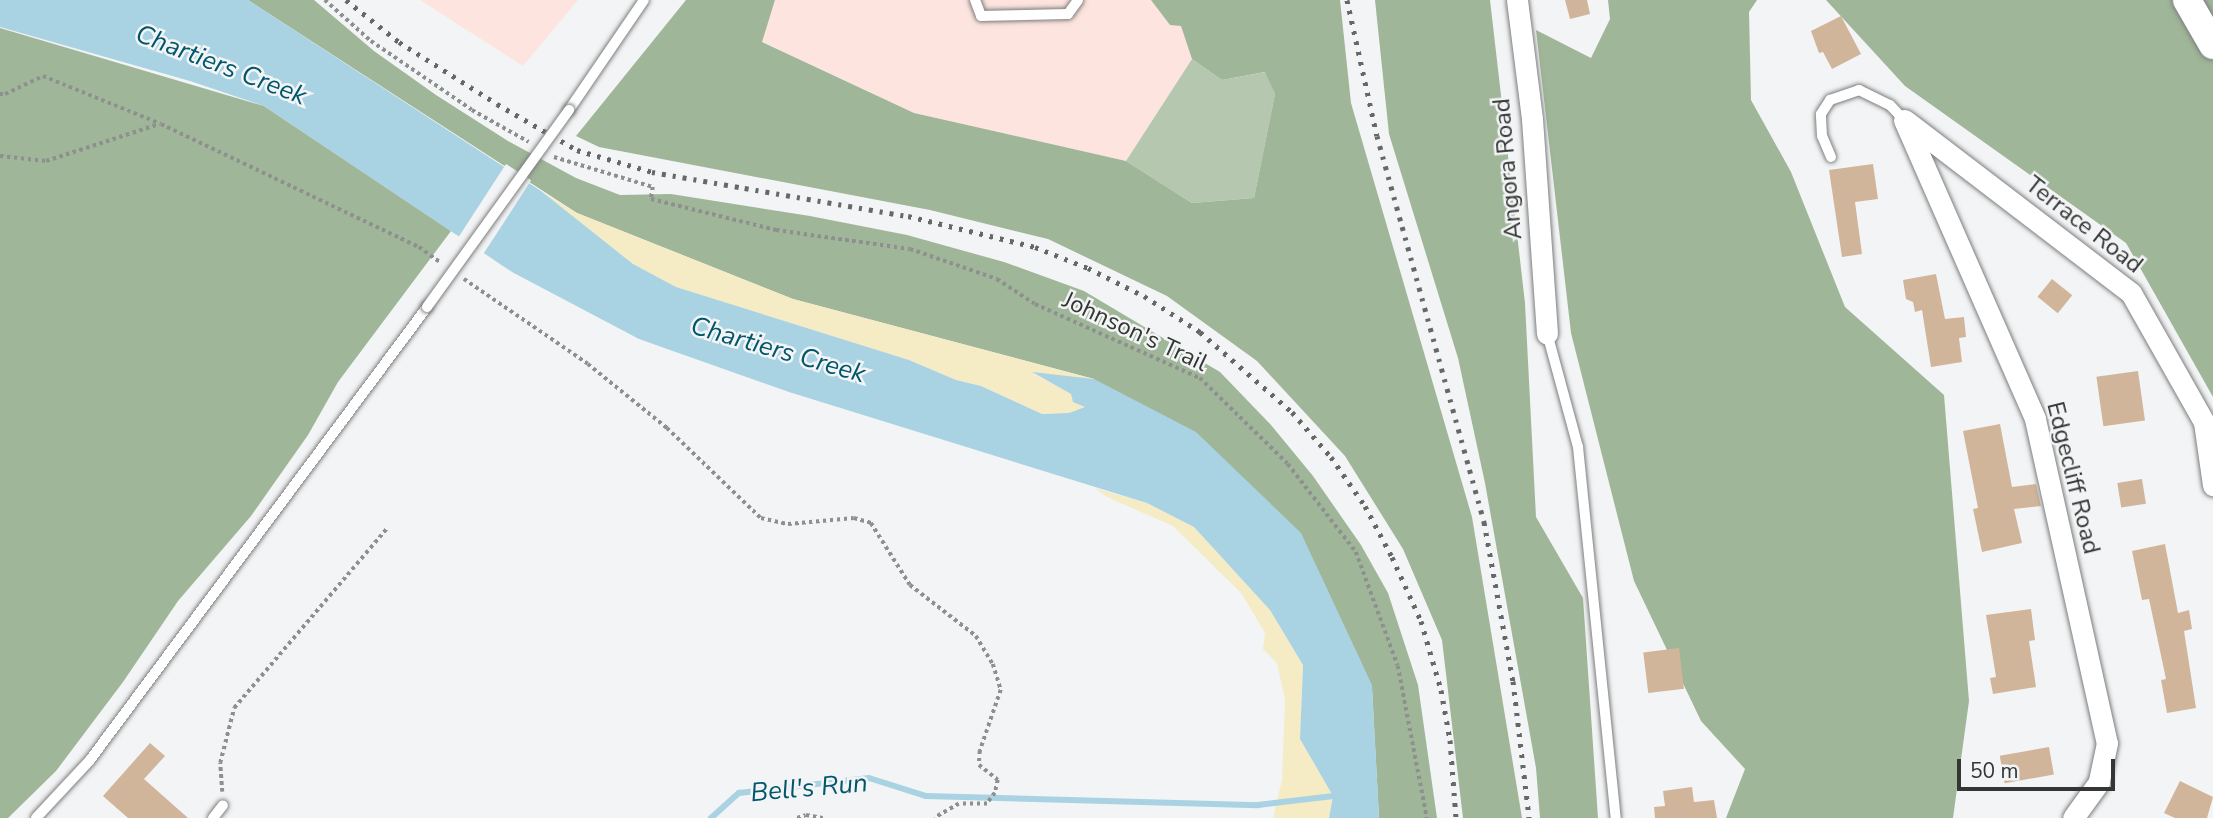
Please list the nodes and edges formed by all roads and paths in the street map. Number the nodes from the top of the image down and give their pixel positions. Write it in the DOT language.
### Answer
graph roads {
  1 [pos="325,0"];
  2 [pos="644,0"];
  3 [pos="975,0"];
  4 [pos="1078,0"];
  5 [pos="1517,0"];
  6 [pos="2187,0"];
  7 [pos="2213,45"];
  8 [pos="0,94"];
  9 [pos="1904,120"];
  10 [pos="161,124"];
  11 [pos="540,149"];
  12 [pos="551,155"];
  13 [pos="0,156"];
  14 [pos="1831,157"];
  15 [pos="441,263"];
  16 [pos="464,279"];
  17 [pos="1547,333"];
  18 [pos="2213,485"];
  19 [pos="387,528"];
  20 [pos="222,805"];
  21 [pos="36,818"];
  22 [pos="213,818"];
  23 [pos="797,818"];
  24 [pos="823,818"];
  25 [pos="935,818"];
  26 [pos="1427,818"];
  27 [pos="1616,818"];
  28 [pos="2073,818"];
  1 -- 11 [label="path"];
  2 -- 21 [label="lane, bridge"];
  3 -- 4 [label="lane"];
  5 -- 17 [label="street, Angora Road"];
  6 -- 7 [label="street"];
  8 -- 10 [label="path"];
  9 -- 14 [label="lane"];
  9 -- 18 [label="street, Terrace Road"];
  9 -- 28 [label="street, Edgecliff Road"];
  10 -- 13 [label="path"];
  10 -- 15 [label="path"];
  12 -- 26 [label="path, Johnson's Trail"];
  16 -- 25 [label="path"];
  17 -- 27 [label="lane"];
  19 -- 20 [label="path"];
  20 -- 22 [label="lane"];
  23 -- 24 [label="path"];
}
